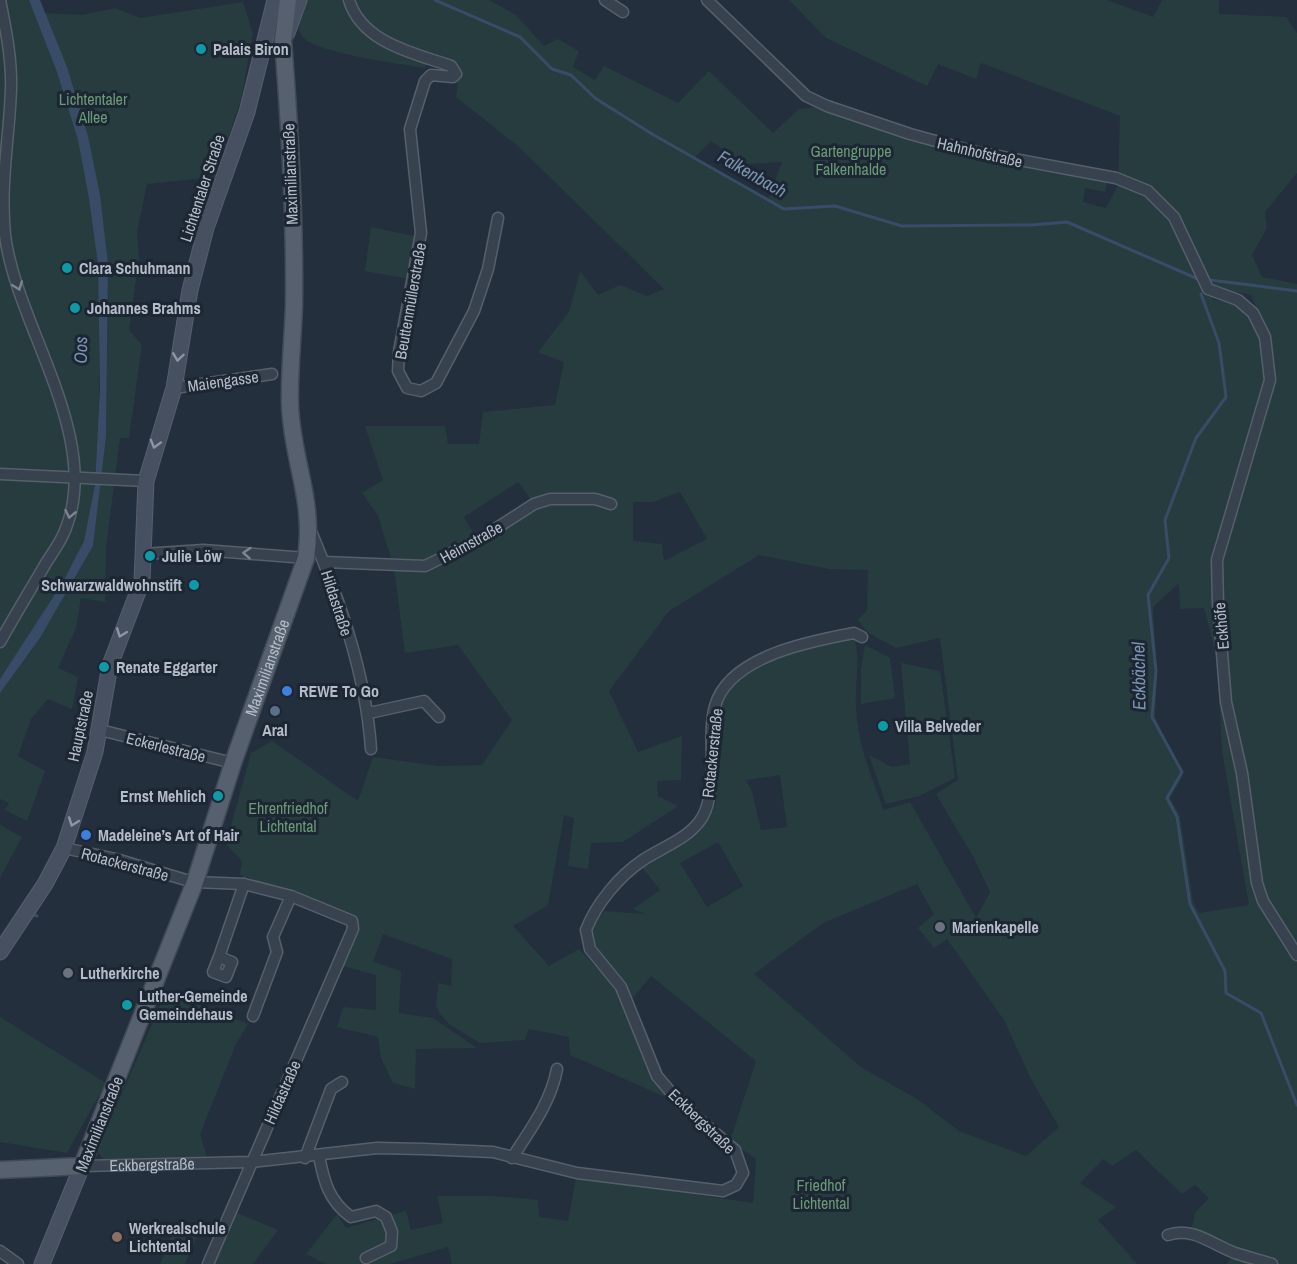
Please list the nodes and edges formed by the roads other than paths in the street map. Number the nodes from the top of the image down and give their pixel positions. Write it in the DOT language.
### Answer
graph roads {
  1 [pos="0,0"];
  2 [pos="275,0"];
  3 [pos="288,0"];
  4 [pos="298,0"];
  5 [pos="349,0"];
  6 [pos="605,0"];
  7 [pos="707,0"];
  8 [pos="623,12"];
  9 [pos="283,41"];
  10 [pos="498,218"];
  11 [pos="1238,300"];
  12 [pos="272,374"];
  13 [pos="174,388"];
  14 [pos="0,474"];
  15 [pos="74,477"];
  16 [pos="146,481"];
  17 [pos="611,504"];
  18 [pos="310,529"];
  19 [pos="144,554"];
  20 [pos="306,558"];
  21 [pos="324,562"];
  22 [pos="862,637"];
  23 [pos="0,642"];
  24 [pos="369,713"];
  25 [pos="439,717"];
  26 [pos="100,730"];
  27 [pos="371,749"];
  28 [pos="233,763"];
  29 [pos="64,848"];
  30 [pos="191,881"];
  31 [pos="244,884"];
  32 [pos="291,896"];
  33 [pos="590,920"];
  34 [pos="352,921"];
  35 [pos="0,952"];
  36 [pos="1297,955"];
  37 [pos="219,957"];
  38 [pos="253,1016"];
  39 [pos="557,1069"];
  40 [pos="342,1082"];
  41 [pos="319,1156"];
  42 [pos="305,1158"];
  43 [pos="512,1158"];
  44 [pos="251,1162"];
  45 [pos="82,1166"];
  46 [pos="0,1170"];
  47 [pos="1168,1235"];
  48 [pos="0,1251"];
  49 [pos="366,1258"];
  50 [pos="18,1264"];
  51 [pos="42,1264"];
  52 [pos="208,1264"];
  53 [pos="1272,1264"];
  1 -- 15 [label="street, one-way"];
  2 -- 13 [label="main road, Lichtentaler Straße, one-way"];
  3 -- 9 [label="main road, Maximilianstraße"];
  4 -- 9 [label="main road, Maximilianstraße"];
  5 -- 10 [label="street, Beuttenmüllerstraße"];
  6 -- 8 [label="street"];
  7 -- 11 [label="street, Hahnhofstraße"];
  9 -- 18 [label="main road, Maximilianstraße"];
  11 -- 36 [label="street, Eckhöfe"];
  12 -- 13 [label="street, Maiengasse"];
  13 -- 16 [label="main road, Hauptstraße, one-way"];
  14 -- 15 [label="street"];
  15 -- 16 [label="street"];
  15 -- 23 [label="street, one-way"];
  16 -- 19 [label="main road, Hauptstraße"];
  17 -- 21 [label="street, Heimstraße"];
  18 -- 20 [label="main road, Maximilianstraße"];
  18 -- 21 [label="street, Hildastraße"];
  20 -- 19 [label="street, one-way"];
  19 -- 26 [label="main road, Hauptstraße, one-way"];
  20 -- 28 [label="main road, Maximilianstraße"];
  21 -- 24 [label="street, Hildastraße"];
  22 -- 33 [label="street, Rotackerstraße"];
  24 -- 25 [label="street"];
  24 -- 27 [label="street, Hildastraße"];
  26 -- 28 [label="street, Eckerlestraße"];
  26 -- 29 [label="main road, Hauptstraße, one-way"];
  28 -- 30 [label="main road, Maximilianstraße"];
  29 -- 30 [label="street, Rotackerstraße"];
  29 -- 35 [label="main road, Hauptstraße"];
  30 -- 31 [label="street, Rotackerstraße"];
  30 -- 45 [label="main road, Maximilianstraße"];
  31 -- 32 [label="street, Rotackerstraße"];
  31 -- 37 [label="street"];
  32 -- 34 [label="street, Rotackerstraße"];
  32 -- 38 [label="street"];
  33 -- 43 [label="street, Eckbergstraße"];
  34 -- 44 [label="street, Hildastraße"];
  39 -- 43 [label="street"];
  40 -- 42 [label="street"];
  41 -- 42 [label="street, Eckbergstraße"];
  41 -- 43 [label="street, Eckbergstraße"];
  41 -- 49 [label="street"];
  42 -- 44 [label="street, Eckbergstraße"];
  44 -- 45 [label="street, Eckbergstraße"];
  44 -- 52 [label="street, Hildastraße"];
  45 -- 46 [label="main road, Eckbergstraße"];
  45 -- 51 [label="main road, Maximilianstraße"];
  47 -- 53 [label="street"];
  48 -- 50 [label="street"];
}
